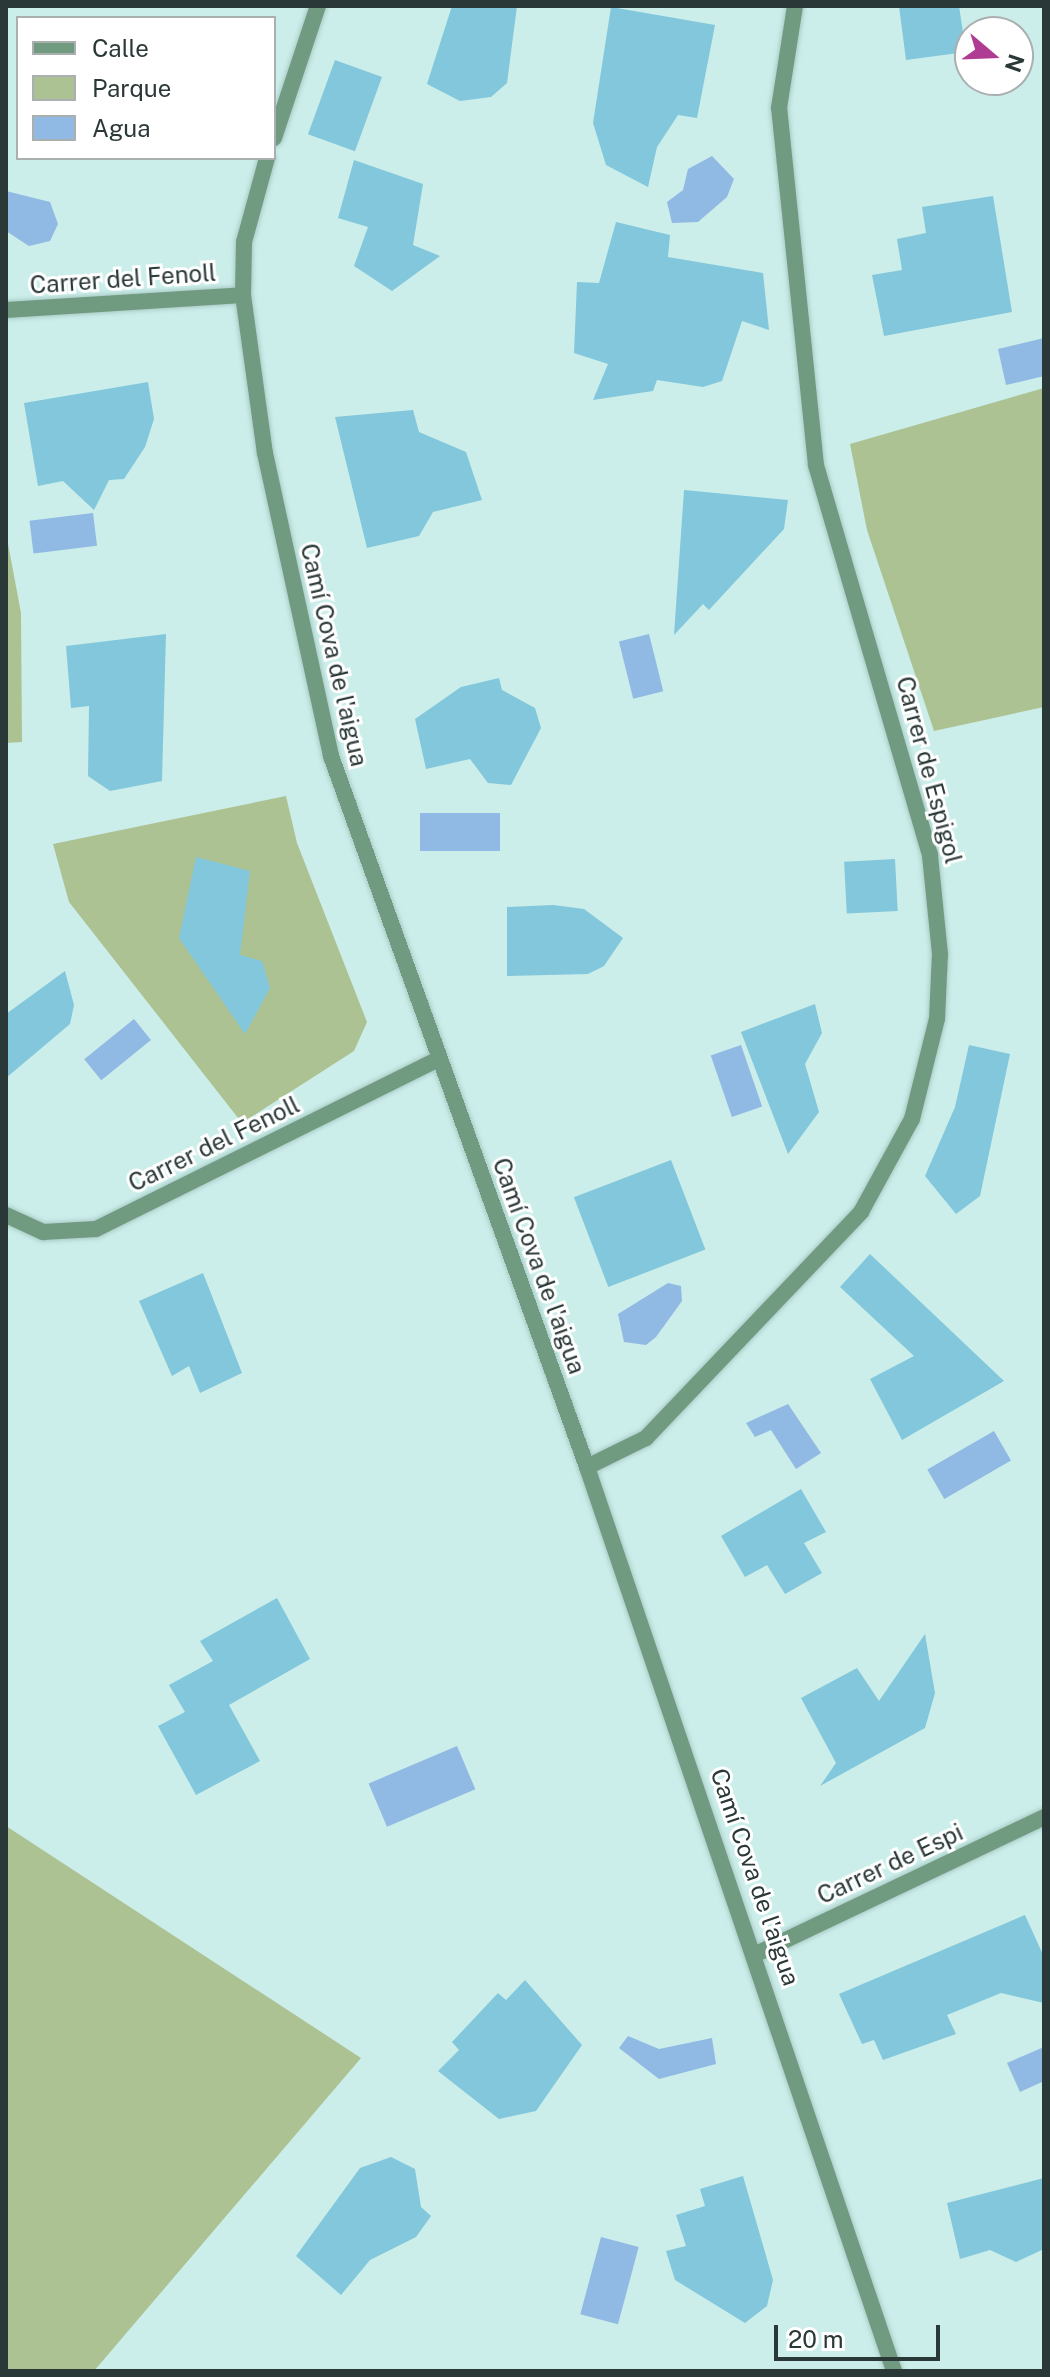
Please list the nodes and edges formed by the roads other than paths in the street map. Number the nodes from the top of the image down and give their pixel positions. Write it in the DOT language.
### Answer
graph roads {
  1 [pos="318,6"];
  2 [pos="795,6"];
  3 [pos="276,132"];
  4 [pos="266,160"];
  5 [pos="243,295"];
  6 [pos="6,310"];
  7 [pos="438,1059"];
  8 [pos="6,1215"];
  9 [pos="587,1467"];
  10 [pos="1044,1817"];
  11 [pos="756,1954"];
  12 [pos="894,2371"];
  1 -- 3 [label="street"];
  2 -- 9 [label="street, Carrer de Espigol"];
  4 -- 5 [label="street, Camí Cova de l'aigua"];
  5 -- 6 [label="street, Carrer del Fenoll"];
  5 -- 7 [label="street, Camí Cova de l'aigua"];
  7 -- 8 [label="street, Carrer del Fenoll"];
  7 -- 9 [label="street, Camí Cova de l'aigua"];
  9 -- 11 [label="street, Camí Cova de l'aigua"];
  10 -- 11 [label="street, Carrer de Espi"];
  11 -- 12 [label="street, Camí Cova de l'aigua"];
}
